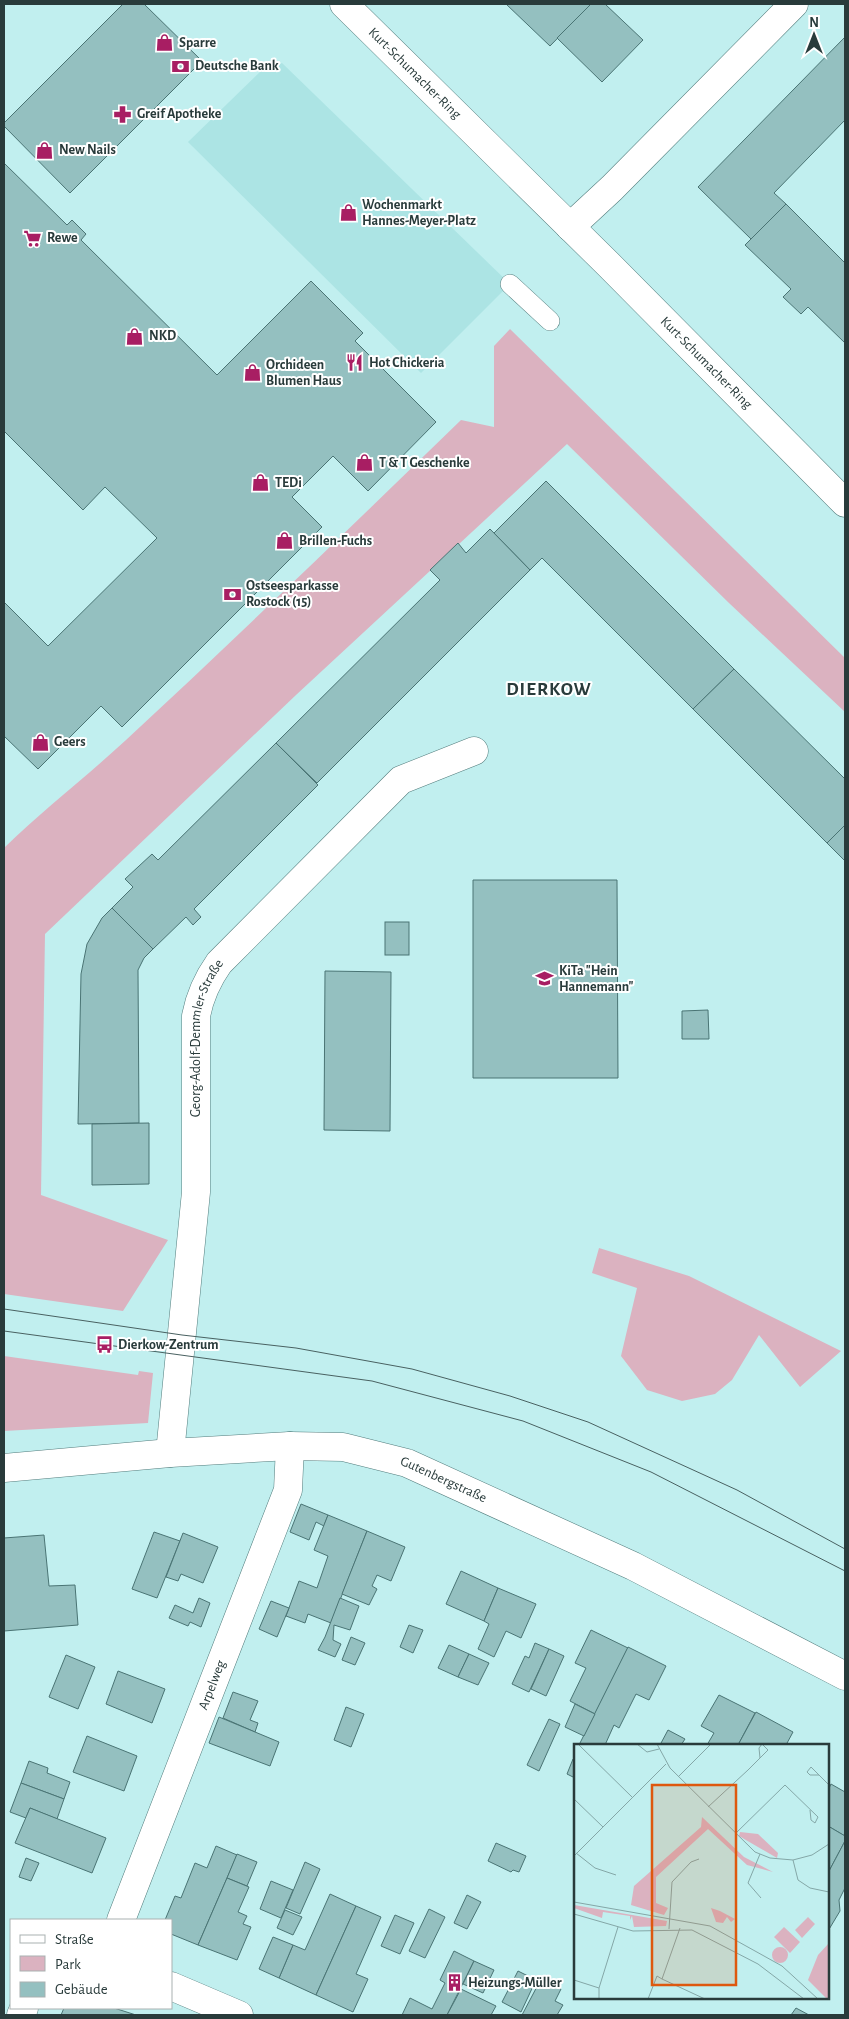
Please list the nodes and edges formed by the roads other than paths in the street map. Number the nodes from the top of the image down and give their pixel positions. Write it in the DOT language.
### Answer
graph roads {
  1 [pos="344,4"];
  2 [pos="794,4"];
  3 [pos="570,227"];
  4 [pos="510,284"];
  5 [pos="550,321"];
  6 [pos="844,500"];
  7 [pos="474,750"];
  8 [pos="290,1446"];
  9 [pos="170,1453"];
  10 [pos="4,1468"];
  11 [pos="845,1676"];
  12 [pos="121,1919"];
  13 [pos="172,1986"];
  14 [pos="239,2015"];
  1 -- 3 [label="street, Kurt-Schumacher-Ring"];
  2 -- 3 [label="street"];
  3 -- 6 [label="street, Kurt-Schumacher-Ring"];
  4 -- 5 [label="lane"];
  7 -- 9 [label="street, Georg-Adolf-Demmler-Straße"];
  8 -- 9 [label="street, Gutenbergstraße"];
  8 -- 11 [label="street, Gutenbergstraße"];
  8 -- 12 [label="street, Arpelweg"];
  9 -- 10 [label="street, Gutenbergstraße"];
  13 -- 14 [label="street"];
}
